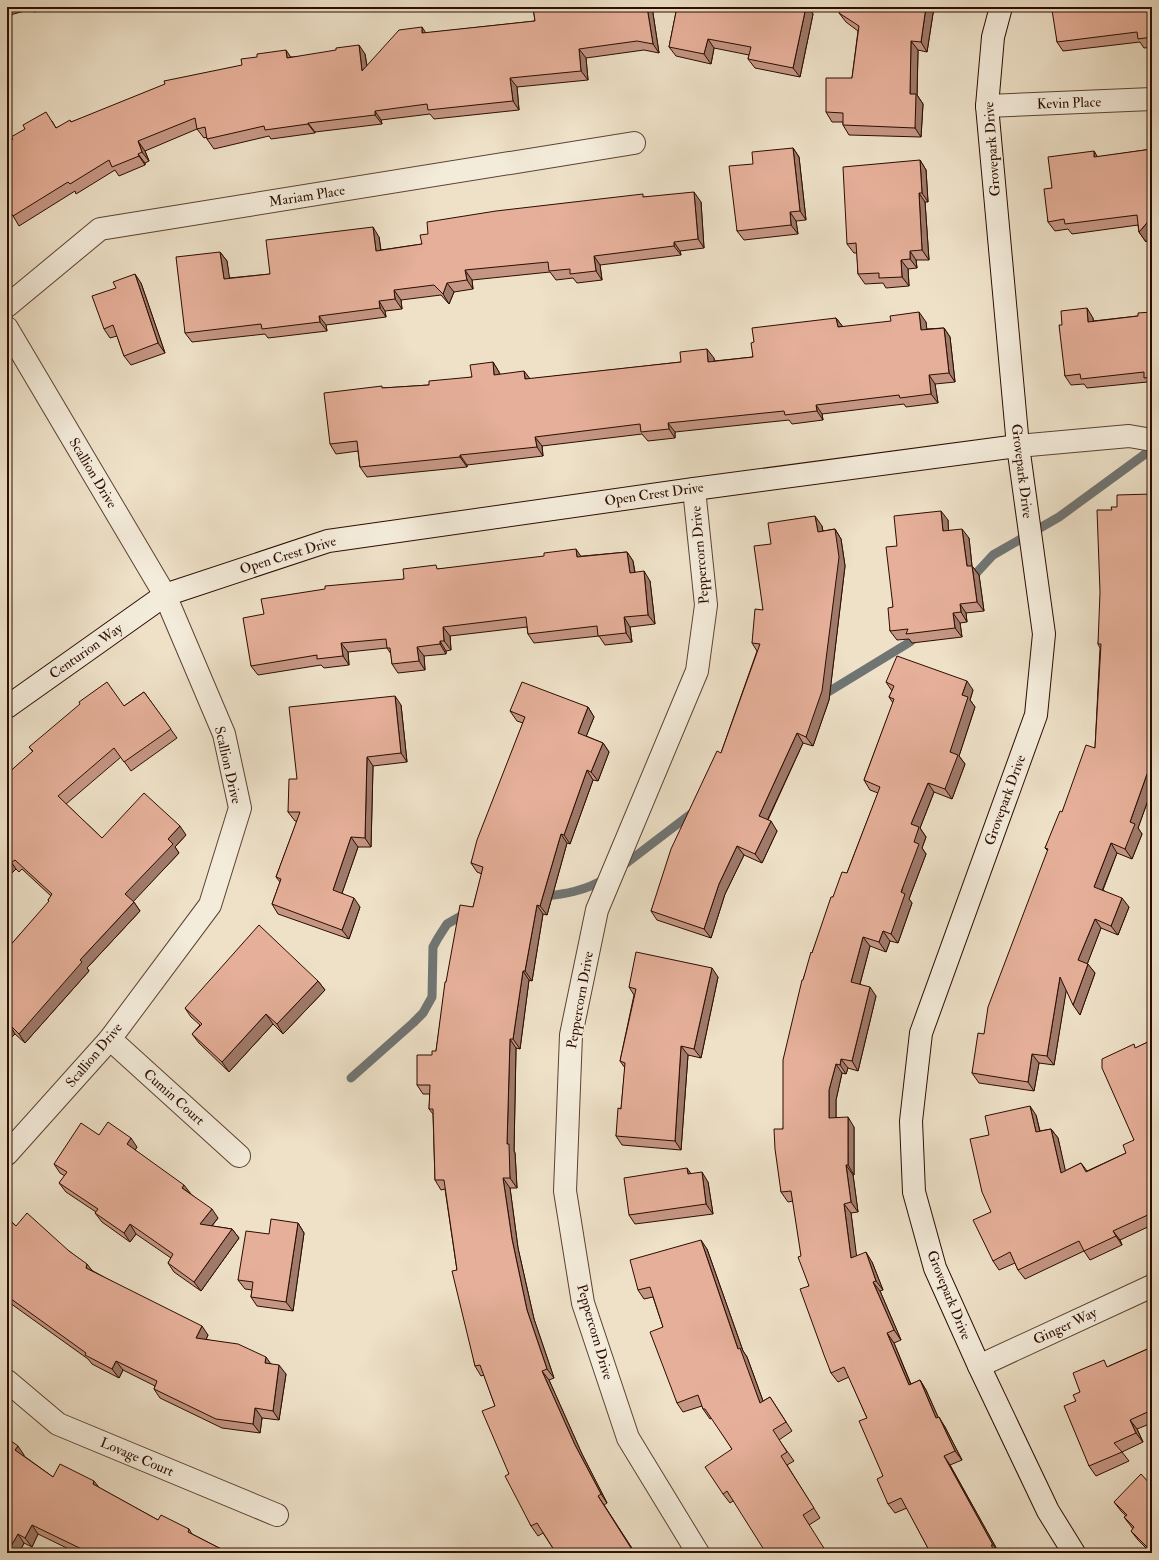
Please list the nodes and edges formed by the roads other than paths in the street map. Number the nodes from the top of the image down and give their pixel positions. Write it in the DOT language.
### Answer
graph roads {
  1 [pos="1000,7"];
  2 [pos="1152,100"];
  3 [pos="987,106"];
  4 [pos="634,143"];
  5 [pos="7,306"];
  6 [pos="7,328"];
  7 [pos="1152,440"];
  8 [pos="1018,446"];
  9 [pos="694,489"];
  10 [pos="165,595"];
  11 [pos="7,707"];
  12 [pos="110,1039"];
  13 [pos="7,1154"];
  14 [pos="239,1156"];
  15 [pos="1152,1286"];
  16 [pos="979,1366"];
  17 [pos="7,1381"];
  18 [pos="277,1515"];
  19 [pos="698,1553"];
  20 [pos="1074,1553"];
  1 -- 3 [label="street, Grovepark Drive"];
  2 -- 3 [label="street, Kevin Place"];
  3 -- 8 [label="street, Grovepark Drive"];
  4 -- 5 [label="street, Mariam Place"];
  6 -- 10 [label="street, Scallion Drive"];
  7 -- 8 [label="street, Open Crest Drive"];
  8 -- 9 [label="street, Open Crest Drive"];
  8 -- 16 [label="street, Grovepark Drive"];
  9 -- 10 [label="street, Open Crest Drive"];
  9 -- 19 [label="street, Peppercorn Drive"];
  10 -- 11 [label="street, Centurion Way"];
  10 -- 12 [label="street, Scallion Drive"];
  12 -- 13 [label="street, Scallion Drive"];
  12 -- 14 [label="street, Cumin Court"];
  15 -- 16 [label="street, Ginger Way"];
  16 -- 20 [label="street, Grovepark Drive"];
  17 -- 18 [label="street, Lovage Court"];
}
